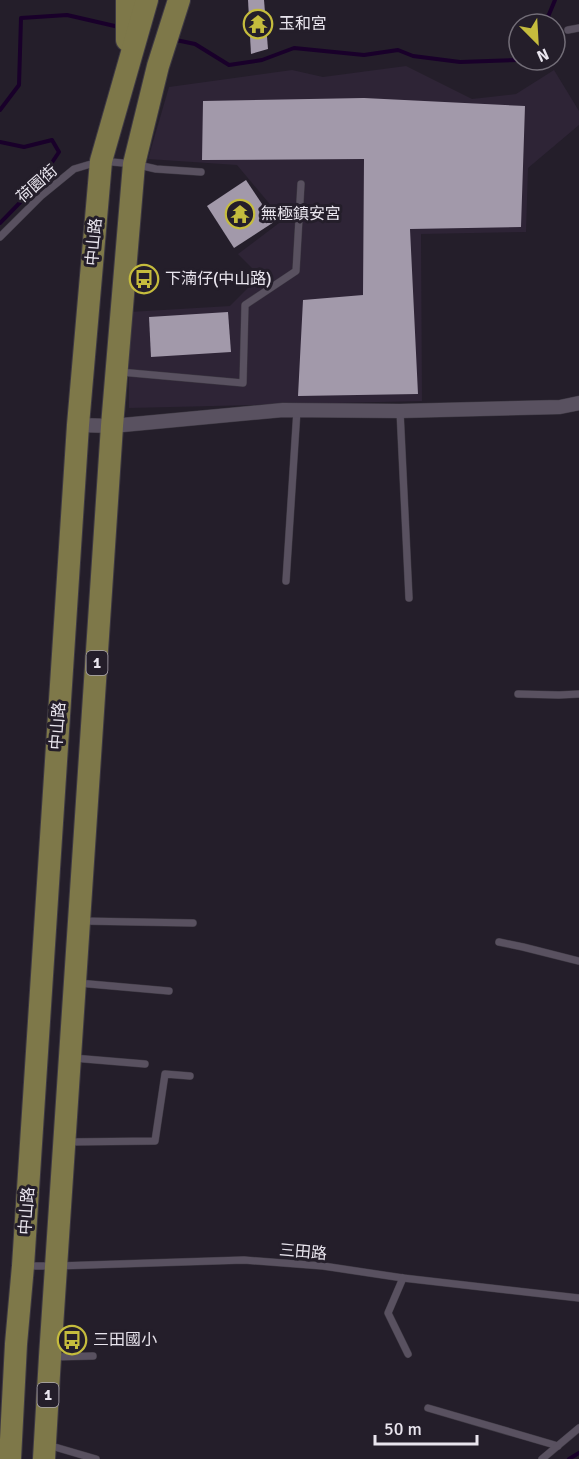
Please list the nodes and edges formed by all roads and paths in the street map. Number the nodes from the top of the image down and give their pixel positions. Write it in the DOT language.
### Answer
graph roads {
  1 [pos="127,0"];
  2 [pos="147,0"];
  3 [pos="179,0"];
  4 [pos="579,28"];
  5 [pos="568,30"];
  6 [pos="128,68"];
  7 [pos="101,161"];
  8 [pos="134,164"];
  9 [pos="201,172"];
  10 [pos="301,184"];
  11 [pos="0,237"];
  12 [pos="117,371"];
  13 [pos="579,403"];
  14 [pos="297,410"];
  15 [pos="400,411"];
  16 [pos="78,425"];
  17 [pos="112,426"];
  18 [pos="286,581"];
  19 [pos="410,598"];
  20 [pos="518,694"];
  21 [pos="579,694"];
  22 [pos="80,921"];
  23 [pos="193,923"];
  24 [pos="499,942"];
  25 [pos="579,961"];
  26 [pos="75,983"];
  27 [pos="169,991"];
  28 [pos="70,1058"];
  29 [pos="145,1064"];
  30 [pos="190,1076"];
  31 [pos="65,1142"];
  32 [pos="23,1266"];
  33 [pos="57,1266"];
  34 [pos="403,1278"];
  35 [pos="579,1298"];
  36 [pos="408,1354"];
  37 [pos="93,1356"];
  38 [pos="50,1357"];
  39 [pos="428,1408"];
  40 [pos="579,1428"];
  41 [pos="6,1433"];
  42 [pos="558,1446"];
  43 [pos="45,1452"];
  44 [pos="10,1459"];
  45 [pos="96,1459"];
  46 [pos="542,1459"];
  1 -- 6 [label="main road"];
  2 -- 6 [label="main road, 中山路 / 1"];
  3 -- 8 [label="main road, 中山路 / 1"];
  4 -- 5 [label="lane"];
  6 -- 7 [label="main road, 中山路 / 1"];
  7 -- 8 [label="lane, 荷園街"];
  7 -- 11 [label="lane, 荷園街"];
  7 -- 16 [label="main road, 中山路 / 1"];
  8 -- 9 [label="lane, 荷園街"];
  8 -- 12 [label="main road, 中山路 / 1"];
  10 -- 12 [label="lane"];
  12 -- 17 [label="main road, 中山路 / 1"];
  13 -- 15 [label="street"];
  14 -- 15 [label="street"];
  14 -- 17 [label="street"];
  14 -- 18 [label="lane"];
  15 -- 19 [label="lane"];
  16 -- 17 [label="street"];
  16 -- 32 [label="main road, 中山路 / 1"];
  17 -- 22 [label="main road, 中山路 / 1"];
  20 -- 21 [label="lane"];
  22 -- 23 [label="lane"];
  22 -- 26 [label="main road, 中山路 / 1"];
  24 -- 25 [label="lane"];
  26 -- 27 [label="lane"];
  26 -- 28 [label="main road, 中山路 / 1"];
  28 -- 29 [label="lane"];
  28 -- 31 [label="main road, 中山路 / 1"];
  30 -- 31 [label="lane"];
  31 -- 33 [label="main road, 中山路 / 1"];
  32 -- 33 [label="lane, 三田路"];
  32 -- 41 [label="main road, 中山路 / 1"];
  33 -- 34 [label="lane, 三田路"];
  33 -- 38 [label="main road, 中山路 / 1"];
  34 -- 35 [label="lane, 三田路"];
  34 -- 36 [label="lane"];
  37 -- 38 [label="lane"];
  38 -- 43 [label="main road, 中山路 / 1"];
  39 -- 42 [label="lane"];
  40 -- 42 [label="lane"];
  41 -- 44 [label="main road, 中山路 / 1"];
  42 -- 46 [label="lane"];
  43 -- 45 [label="lane"];
}
